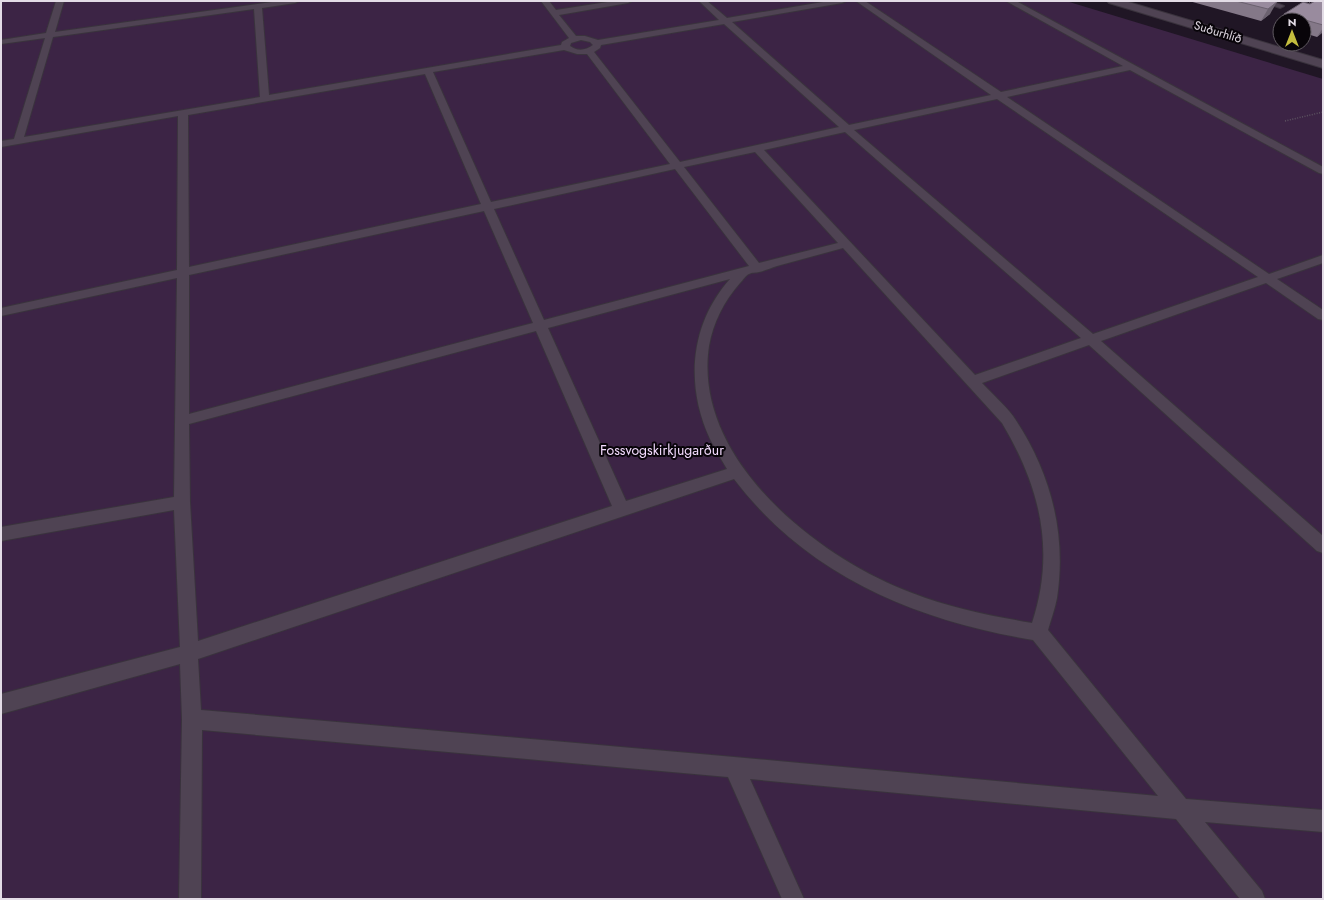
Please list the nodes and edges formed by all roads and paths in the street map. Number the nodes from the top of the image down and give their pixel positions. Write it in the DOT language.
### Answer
graph roads {
  1 [pos="60,1"];
  2 [pos="295,1"];
  3 [pos="545,1"];
  4 [pos="628,1"];
  5 [pos="703,1"];
  6 [pos="842,1"];
  7 [pos="860,1"];
  8 [pos="1010,1"];
  9 [pos="1114,1"];
  10 [pos="1263,1"];
  11 [pos="258,6"];
  12 [pos="1280,6"];
  13 [pos="555,13"];
  14 [pos="726,21"];
  15 [pos="50,35"];
  16 [pos="574,39"];
  17 [pos="1,42"];
  18 [pos="597,42"];
  19 [pos="566,47"];
  20 [pos="589,51"];
  21 [pos="1323,64"];
  22 [pos="1131,67"];
  23 [pos="428,71"];
  24 [pos="999,96"];
  25 [pos="265,99"];
  26 [pos="183,113"];
  27 [pos="847,129"];
  28 [pos="18,141"];
  29 [pos="1,144"];
  30 [pos="757,148"];
  31 [pos="678,166"];
  32 [pos="1323,171"];
  33 [pos="488,207"];
  34 [pos="846,244"];
  35 [pos="1323,259"];
  36 [pos="750,270"];
  37 [pos="182,273"];
  38 [pos="1268,278"];
  39 [pos="1,312"];
  40 [pos="1323,316"];
  41 [pos="541,327"];
  42 [pos="1091,340"];
  43 [pos="972,381"];
  44 [pos="182,421"];
  45 [pos="738,472"];
  46 [pos="182,502"];
  47 [pos="622,510"];
  48 [pos="1,534"];
  49 [pos="1323,546"];
  50 [pos="1038,632"];
  51 [pos="189,653"];
  52 [pos="1,704"];
  53 [pos="192,719"];
  54 [pos="734,767"];
  55 [pos="1181,809"];
  56 [pos="1323,821"];
  57 [pos="190,899"];
  58 [pos="793,899"];
  59 [pos="1254,899"];
  1 -- 15 [label="lane"];
  2 -- 11 [label="lane"];
  3 -- 13 [label="lane"];
  4 -- 13 [label="lane"];
  5 -- 14 [label="lane"];
  6 -- 14 [label="lane"];
  7 -- 24 [label="lane"];
  8 -- 22 [label="lane"];
  9 -- 21 [label="street, Suðurhlíð"];
  10 -- 12 [label="lane"];
  11 -- 15 [label="lane"];
  11 -- 25 [label="lane"];
  13 -- 16 [label="lane"];
  14 -- 18 [label="lane"];
  14 -- 27 [label="lane"];
  15 -- 17 [label="lane"];
  15 -- 28 [label="lane"];
  16 -- 18 [label="lane"];
  16 -- 19 [label="lane"];
  18 -- 20 [label="lane"];
  19 -- 20 [label="lane"];
  19 -- 23 [label="lane"];
  20 -- 31 [label="lane"];
  22 -- 24 [label="lane"];
  22 -- 32 [label="lane"];
  23 -- 25 [label="lane"];
  23 -- 33 [label="lane"];
  24 -- 27 [label="lane"];
  24 -- 38 [label="lane"];
  25 -- 26 [label="lane"];
  26 -- 28 [label="lane"];
  26 -- 37 [label="lane"];
  27 -- 30 [label="lane"];
  27 -- 42 [label="lane"];
  28 -- 29 [label="lane"];
  30 -- 31 [label="lane"];
  30 -- 34 [label="lane"];
  31 -- 33 [label="lane"];
  31 -- 36 [label="lane"];
  33 -- 37 [label="lane"];
  33 -- 41 [label="lane"];
  34 -- 36 [label="lane"];
  34 -- 43 [label="lane"];
  35 -- 38 [label="lane"];
  36 -- 41 [label="lane"];
  36 -- 45 [label="lane"];
  37 -- 39 [label="lane"];
  37 -- 44 [label="lane"];
  38 -- 40 [label="lane"];
  38 -- 42 [label="lane"];
  41 -- 44 [label="lane"];
  41 -- 47 [label="lane"];
  42 -- 43 [label="lane"];
  42 -- 49 [label="lane"];
  43 -- 50 [label="lane"];
  44 -- 46 [label="lane"];
  45 -- 47 [label="lane"];
  45 -- 50 [label="lane"];
  46 -- 48 [label="lane"];
  46 -- 51 [label="lane"];
  47 -- 51 [label="lane"];
  50 -- 55 [label="lane"];
  51 -- 52 [label="lane"];
  51 -- 53 [label="lane"];
  53 -- 54 [label="lane"];
  53 -- 57 [label="lane"];
  54 -- 55 [label="lane"];
  54 -- 58 [label="lane"];
  55 -- 56 [label="lane"];
  55 -- 59 [label="lane"];
}
